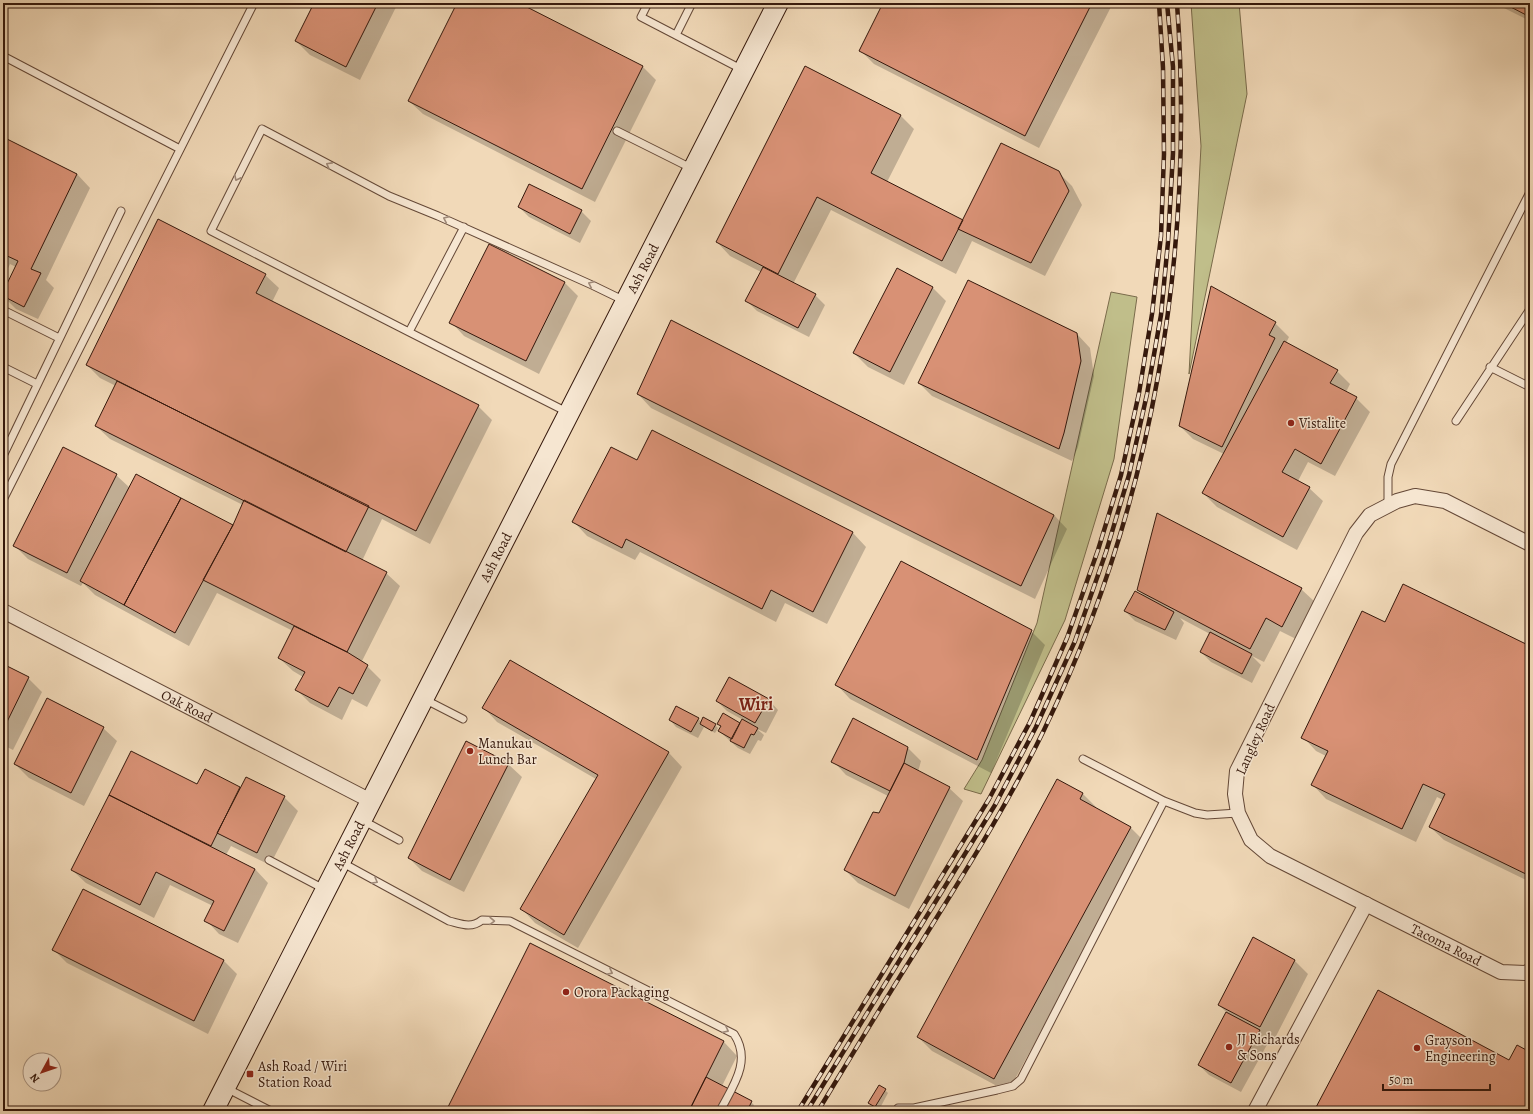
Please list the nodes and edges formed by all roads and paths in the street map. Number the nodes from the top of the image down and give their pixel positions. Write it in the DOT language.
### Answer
graph roads {
  1 [pos="254,3"];
  2 [pos="648,3"];
  3 [pos="692,3"];
  4 [pos="778,3"];
  5 [pos="676,35"];
  6 [pos="3,56"];
  7 [pos="744,70"];
  8 [pos="617,132"];
  9 [pos="180,149"];
  10 [pos="693,169"];
  11 [pos="1530,192"];
  12 [pos="121,211"];
  13 [pos="464,228"];
  14 [pos="626,302"];
  15 [pos="1530,309"];
  16 [pos="3,310"];
  17 [pos="409,332"];
  18 [pos="59,338"];
  19 [pos="3,367"];
  20 [pos="1490,367"];
  21 [pos="37,384"];
  22 [pos="1530,388"];
  23 [pos="569,414"];
  24 [pos="1456,421"];
  25 [pos="3,456"];
  26 [pos="3,500"];
  27 [pos="1388,505"];
  28 [pos="1530,544"];
  29 [pos="3,611"];
  30 [pos="423,699"];
  31 [pos="463,719"];
  32 [pos="1083,759"];
  33 [pos="371,801"];
  34 [pos="1164,801"];
  35 [pos="1238,813"];
  36 [pos="362,820"];
  37 [pos="399,840"];
  38 [pos="269,860"];
  39 [pos="341,862"];
  40 [pos="326,890"];
  41 [pos="1366,904"];
  42 [pos="1530,971"];
  43 [pos="225,1088"];
  44 [pos="898,1108"];
  45 [pos="213,1111"];
  46 [pos="271,1111"];
  47 [pos="720,1111"];
  48 [pos="1255,1111"];
  1 -- 9 [label="lane"];
  2 -- 5 [label="lane"];
  3 -- 5 [label="lane"];
  4 -- 7 [label="main road, Ash Road"];
  5 -- 7 [label="lane"];
  6 -- 9 [label="lane"];
  7 -- 10 [label="main road, Ash Road"];
  8 -- 10 [label="lane"];
  9 -- 26 [label="lane"];
  10 -- 14 [label="main road, Ash Road"];
  11 -- 27 [label="lane"];
  12 -- 18 [label="lane"];
  14 -- 13 [label="lane, one-way"];
  13 -- 17 [label="lane"];
  13 -- 17 [label="lane, one-way"];
  14 -- 23 [label="main road, Ash Road"];
  15 -- 20 [label="lane"];
  16 -- 18 [label="lane"];
  17 -- 23 [label="lane"];
  18 -- 21 [label="lane"];
  19 -- 21 [label="lane"];
  20 -- 22 [label="lane"];
  20 -- 24 [label="lane"];
  21 -- 25 [label="lane"];
  23 -- 30 [label="main road, Ash Road"];
  27 -- 28 [label="street, Langley Road"];
  27 -- 35 [label="street, Langley Road"];
  29 -- 33 [label="street, Oak Road"];
  30 -- 31 [label="lane"];
  30 -- 33 [label="main road, Ash Road"];
  32 -- 34 [label="lane"];
  33 -- 36 [label="main road, Ash Road"];
  34 -- 35 [label="lane"];
  34 -- 44 [label="lane"];
  35 -- 41 [label="street, Langley Road"];
  36 -- 37 [label="lane"];
  36 -- 39 [label="main road, Ash Road"];
  38 -- 40 [label="lane"];
  39 -- 40 [label="main road, Ash Road"];
  39 -- 47 [label="lane, one-way"];
  40 -- 43 [label="main road, Ash Road"];
  41 -- 42 [label="street, Tacoma Road"];
  41 -- 48 [label="street"];
  43 -- 45 [label="main road, Ash Road"];
  43 -- 46 [label="lane"];
}
